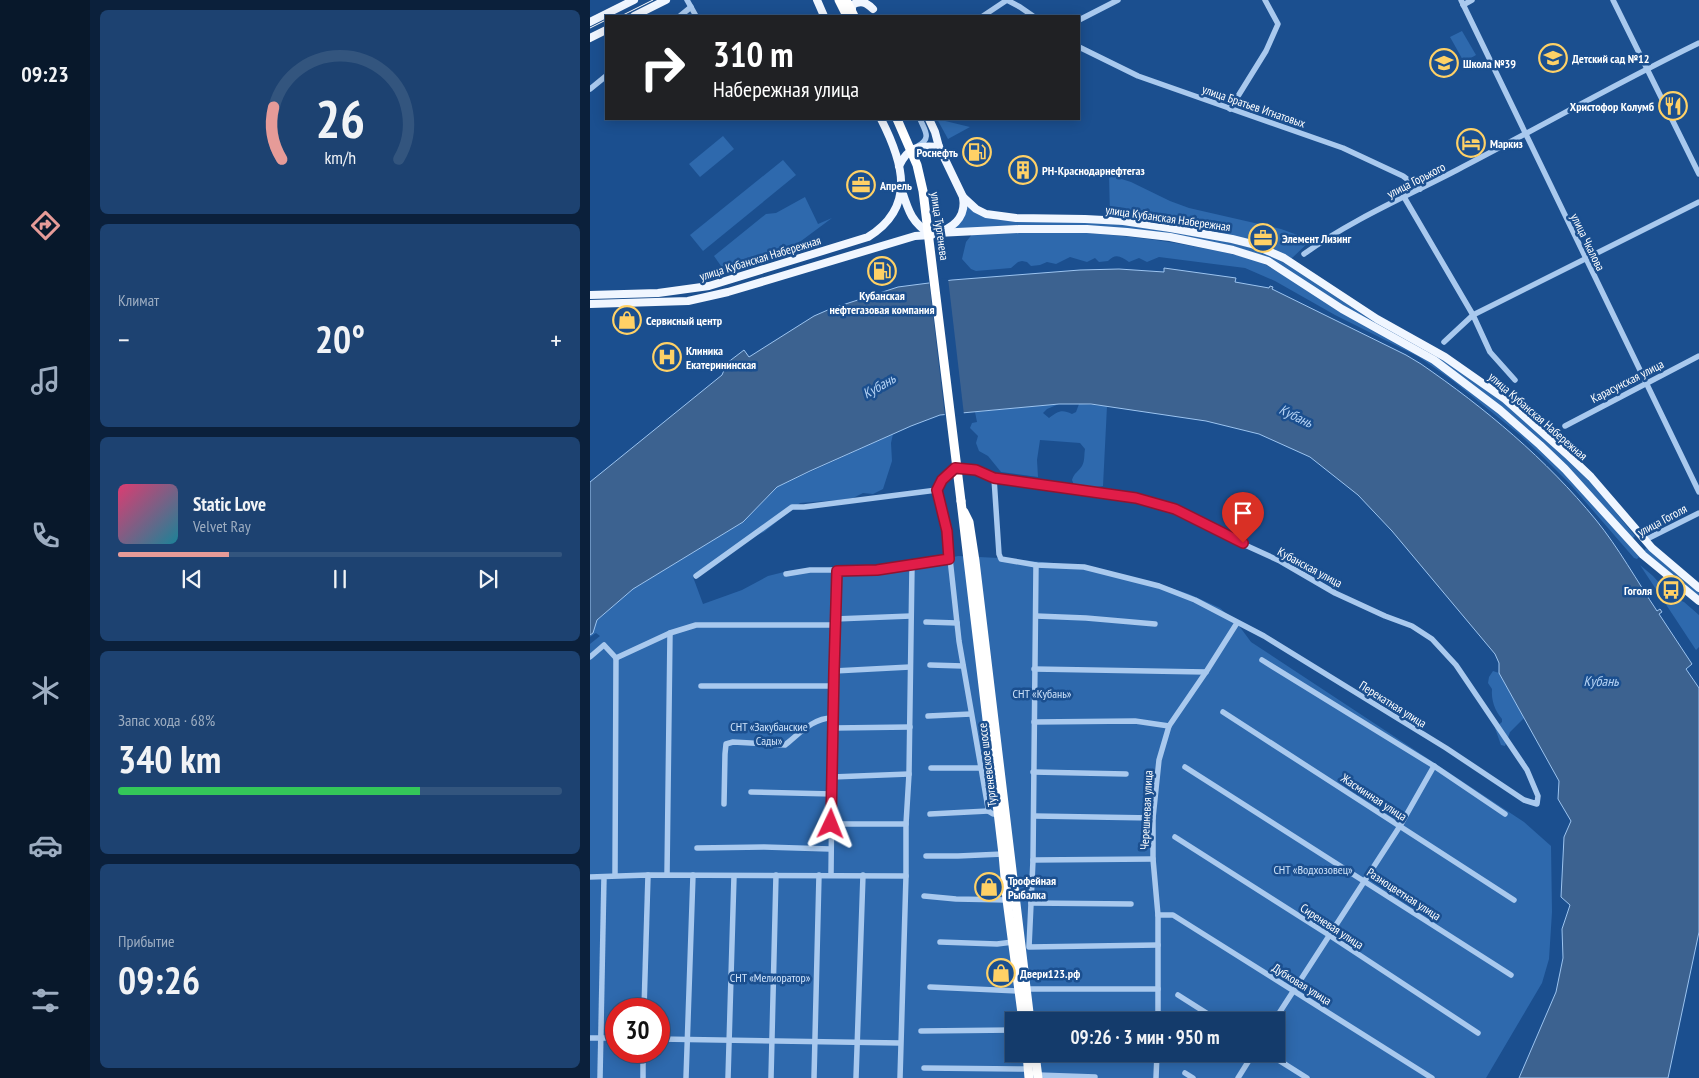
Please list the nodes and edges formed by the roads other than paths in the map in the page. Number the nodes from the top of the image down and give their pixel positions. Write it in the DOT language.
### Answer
graph roads {
  1 [pos="634,0"];
  2 [pos="666,0"];
  3 [pos="687,0"];
  4 [pos="839,0"];
  5 [pos="846,0"];
  6 [pos="868,0"];
  7 [pos="1007,0"];
  8 [pos="1118,0"];
  9 [pos="1265,0"];
  10 [pos="1472,0"];
  11 [pos="1613,0"];
  12 [pos="818,1"];
  13 [pos="1462,2"];
  14 [pos="691,7"];
  15 [pos="875,13"];
  16 [pos="636,15"];
  17 [pos="681,15"];
  18 [pos="695,15"];
  19 [pos="824,15"];
  20 [pos="850,15"];
  21 [pos="851,15"];
  22 [pos="851,15"];
  23 [pos="984,15"];
  24 [pos="1032,15"];
  25 [pos="1080,19"];
  26 [pos="590,22"];
  27 [pos="605,30"];
  28 [pos="590,38"];
  29 [pos="1699,44"];
  30 [pos="1080,47"];
  31 [pos="1646,69"];
  32 [pos="605,77"];
  33 [pos="590,89"];
  34 [pos="1230,109"];
  35 [pos="896,120"];
  36 [pos="920,120"];
  37 [pos="929,120"];
  38 [pos="883,121"];
  39 [pos="1524,134"];
  40 [pos="939,147"];
  41 [pos="914,149"];
  42 [pos="899,166"];
  43 [pos="1699,174"];
  44 [pos="1420,189"];
  45 [pos="902,191"];
  46 [pos="963,197"];
  47 [pos="1404,197"];
  48 [pos="1699,202"];
  49 [pos="934,234"];
  50 [pos="1304,254"];
  51 [pos="1585,259"];
  52 [pos="590,295"];
  53 [pos="590,304"];
  54 [pos="1474,315"];
  55 [pos="942,341"];
  56 [pos="1444,342"];
  57 [pos="1699,356"];
  58 [pos="1515,380"];
  59 [pos="1646,383"];
  60 [pos="1565,426"];
  61 [pos="994,478"];
  62 [pos="937,490"];
  63 [pos="1699,492"];
  64 [pos="961,504"];
  65 [pos="1699,513"];
  66 [pos="1645,540"];
  67 [pos="1635,547"];
  68 [pos="949,559"];
  69 [pos="1036,565"];
  70 [pos="912,566"];
  71 [pos="837,573"];
  72 [pos="786,574"];
  73 [pos="696,576"];
  74 [pos="1699,588"];
  75 [pos="1699,601"];
  76 [pos="911,616"];
  77 [pos="1036,616"];
  78 [pos="835,622"];
  79 [pos="926,622"];
  80 [pos="1236,622"];
  81 [pos="957,623"];
  82 [pos="1155,624"];
  83 [pos="670,633"];
  84 [pos="590,657"];
  85 [pos="616,658"];
  86 [pos="1262,660"];
  87 [pos="930,665"];
  88 [pos="963,666"];
  89 [pos="910,667"];
  90 [pos="1034,669"];
  91 [pos="834,671"];
  92 [pos="1206,672"];
  93 [pos="701,686"];
  94 [pos="833,686"];
  95 [pos="1223,712"];
  96 [pos="972,714"];
  97 [pos="928,716"];
  98 [pos="833,718"];
  99 [pos="1034,722"];
  100 [pos="1169,726"];
  101 [pos="910,727"];
  102 [pos="834,728"];
  103 [pos="1434,766"];
  104 [pos="1184,767"];
  105 [pos="931,768"];
  106 [pos="981,768"];
  107 [pos="1033,772"];
  108 [pos="909,774"];
  109 [pos="1126,774"];
  110 [pos="832,776"];
  111 [pos="751,792"];
  112 [pos="832,794"];
  113 [pos="724,804"];
  114 [pos="1537,804"];
  115 [pos="993,812"];
  116 [pos="930,814"];
  117 [pos="1505,814"];
  118 [pos="1034,816"];
  119 [pos="1153,818"];
  120 [pos="831,824"];
  121 [pos="906,824"];
  122 [pos="1003,824"];
  123 [pos="1400,826"];
  124 [pos="1175,837"];
  125 [pos="697,848"];
  126 [pos="830,849"];
  127 [pos="1003,854"];
  128 [pos="926,856"];
  129 [pos="1153,859"];
  130 [pos="1033,860"];
  131 [pos="615,875"];
  132 [pos="648,875"];
  133 [pos="667,875"];
  134 [pos="692,875"];
  135 [pos="776,875"];
  136 [pos="819,875"];
  137 [pos="831,875"];
  138 [pos="862,875"];
  139 [pos="734,876"];
  140 [pos="906,876"];
  141 [pos="590,877"];
  142 [pos="604,877"];
  143 [pos="1364,880"];
  144 [pos="924,896"];
  145 [pos="1007,900"];
  146 [pos="1514,900"];
  147 [pos="1031,902"];
  148 [pos="1131,904"];
  149 [pos="1017,913"];
  150 [pos="1158,915"];
  151 [pos="1030,918"];
  152 [pos="1329,935"];
  153 [pos="940,942"];
  154 [pos="1021,944"];
  155 [pos="1158,945"];
  156 [pos="1511,975"];
  157 [pos="930,987"];
  158 [pos="1024,990"];
  159 [pos="1158,990"];
  160 [pos="1293,991"];
  161 [pos="1178,995"];
  162 [pos="644,998"];
  163 [pos="1023,1012"];
  164 [pos="1028,1012"];
  165 [pos="1158,1012"];
  166 [pos="1204,1012"];
  167 [pos="1280,1012"];
  168 [pos="1005,1030"];
  169 [pos="921,1031"];
  170 [pos="1478,1033"];
  171 [pos="590,1038"];
  172 [pos="601,1038"];
  173 [pos="605,1038"];
  174 [pos="670,1039"];
  175 [pos="687,1039"];
  176 [pos="728,1040"];
  177 [pos="771,1042"];
  178 [pos="815,1042"];
  179 [pos="856,1043"];
  180 [pos="900,1043"];
  181 [pos="1030,1062"];
  182 [pos="1035,1062"];
  183 [pos="1157,1062"];
  184 [pos="1248,1062"];
  185 [pos="1282,1062"];
  186 [pos="643,1063"];
  187 [pos="924,1068"];
  188 [pos="1185,1073"];
  189 [pos="1034,1075"];
  190 [pos="1095,1077"];
  191 [pos="600,1078"];
  192 [pos="643,1078"];
  193 [pos="686,1078"];
  194 [pos="728,1078"];
  195 [pos="771,1078"];
  196 [pos="814,1078"];
  197 [pos="856,1078"];
  198 [pos="900,1078"];
  199 [pos="1156,1078"];
  200 [pos="1193,1078"];
  201 [pos="1238,1078"];
  202 [pos="1307,1078"];
  203 [pos="1432,1078"];
  1 -- 26 [label="main road"];
  2 -- 16 [label="main road"];
  3 -- 14 [label="street"];
  4 -- 20 [label="highway"];
  5 -- 21 [label="highway"];
  6 -- 15 [label="main road"];
  7 -- 23 [label="street"];
  7 -- 24 [label="street"];
  8 -- 25 [label="street"];
  9 -- 34 [label="street"];
  10 -- 13 [label="street"];
  11 -- 31 [label="street"];
  12 -- 19 [label="main road"];
  13 -- 39 [label="street, улица Чкалова"];
  14 -- 17 [label="street"];
  14 -- 18 [label="street"];
  15 -- 22 [label="main road"];
  27 -- 28 [label="main road"];
  29 -- 31 [label="street, улица Горького"];
  30 -- 34 [label="street, улица Братьев Игнатовых"];
  31 -- 39 [label="street, улица Горького"];
  31 -- 43 [label="street"];
  32 -- 33 [label="street"];
  34 -- 44 [label="street, улица Братьев Игнатовых"];
  35 -- 55 [label="highway, улица Тургенева, bridge"];
  36 -- 41 [label="street"];
  37 -- 40 [label="main road, улица Кубанская Набережная"];
  38 -- 42 [label="main road, улица Кубанская Набережная"];
  39 -- 44 [label="street, улица Горького"];
  39 -- 51 [label="street, улица Чкалова"];
  40 -- 41 [label="main road"];
  40 -- 46 [label="main road, улица Кубанская Набережная"];
  41 -- 42 [label="main road"];
  42 -- 45 [label="main road, улица Кубанская Набережная"];
  44 -- 47 [label="street, улица Горького"];
  45 -- 49 [label="main road"];
  45 -- 52 [label="main road, улица Кубанская Набережная"];
  46 -- 49 [label="main road"];
  46 -- 66 [label="main road, улица Кубанская Набережная"];
  47 -- 50 [label="street, улица Горького"];
  47 -- 54 [label="street"];
  48 -- 51 [label="street"];
  49 -- 53 [label="main road, улица Кубанская Набережная"];
  49 -- 67 [label="main road, улица Кубанская Набережная"];
  51 -- 54 [label="street"];
  51 -- 59 [label="street, улица Чкалова"];
  54 -- 56 [label="street"];
  54 -- 58 [label="street"];
  55 -- 64 [label="highway, Тургеневское шоссе, bridge"];
  57 -- 59 [label="street, Карасунская улица"];
  59 -- 60 [label="street, Карасунская улица"];
  59 -- 63 [label="street, улица Чкалова"];
  61 -- 62 [label="street, Кубанская улица"];
  61 -- 69 [label="street, Перекатная улица"];
  61 -- 114 [label="street, Кубанская улица"];
  62 -- 68 [label="street"];
  62 -- 73 [label="street"];
  64 -- 115 [label="highway, Тургеневское шоссе"];
  64 -- 122 [label="highway, Тургеневское шоссе"];
  65 -- 66 [label="street, улица Гоголя"];
  66 -- 67 [label="main road, улица Гоголя"];
  66 -- 74 [label="main road, улица Кубанская Набережная"];
  67 -- 75 [label="main road, улица Кубанская Набережная"];
  68 -- 70 [label="street"];
  68 -- 81 [label="street"];
  69 -- 77 [label="street"];
  69 -- 80 [label="street, Перекатная улица"];
  70 -- 71 [label="street"];
  70 -- 76 [label="street"];
  71 -- 72 [label="street"];
  71 -- 78 [label="street"];
  76 -- 78 [label="street"];
  76 -- 89 [label="street"];
  77 -- 82 [label="street"];
  77 -- 90 [label="street"];
  78 -- 83 [label="street"];
  78 -- 91 [label="street"];
  79 -- 81 [label="street"];
  80 -- 92 [label="street, Черешневая улица"];
  80 -- 114 [label="street, Перекатная улица"];
  81 -- 88 [label="street"];
  83 -- 85 [label="street"];
  83 -- 133 [label="street"];
  84 -- 85 [label="street"];
  85 -- 131 [label="street"];
  86 -- 103 [label="street"];
  87 -- 88 [label="street"];
  88 -- 96 [label="street"];
  89 -- 91 [label="street"];
  89 -- 101 [label="street"];
  90 -- 92 [label="street"];
  90 -- 99 [label="street"];
  91 -- 94 [label="street"];
  92 -- 100 [label="street, Черешневая улица"];
  93 -- 94 [label="street"];
  94 -- 98 [label="street"];
  95 -- 123 [label="street, Жасминная улица"];
  96 -- 97 [label="street"];
  96 -- 106 [label="street"];
  98 -- 102 [label="street"];
  98 -- 113 [label="street"];
  99 -- 100 [label="street"];
  99 -- 107 [label="street"];
  100 -- 119 [label="street, Черешневая улица"];
  101 -- 102 [label="street"];
  101 -- 108 [label="street"];
  102 -- 110 [label="street"];
  103 -- 117 [label="street"];
  103 -- 123 [label="street"];
  104 -- 143 [label="street, Разноцветная улица"];
  105 -- 106 [label="street"];
  106 -- 115 [label="street"];
  107 -- 109 [label="street"];
  107 -- 118 [label="street"];
  108 -- 110 [label="street"];
  108 -- 121 [label="street"];
  110 -- 112 [label="street"];
  111 -- 112 [label="street"];
  112 -- 120 [label="street"];
  115 -- 116 [label="street"];
  115 -- 122 [label="highway, Тургеневское шоссе"];
  118 -- 119 [label="street"];
  118 -- 130 [label="street"];
  119 -- 129 [label="street, Черешневая улица"];
  120 -- 121 [label="street"];
  120 -- 126 [label="street"];
  121 -- 140 [label="street"];
  122 -- 127 [label="highway, Тургеневское шоссе"];
  122 -- 149 [label="highway, Тургеневское шоссе"];
  123 -- 143 [label="street"];
  123 -- 146 [label="street, Жасминная улица"];
  124 -- 152 [label="street, Сиреневая улица"];
  125 -- 126 [label="street"];
  126 -- 137 [label="street"];
  127 -- 128 [label="street"];
  127 -- 145 [label="highway, Тургеневское шоссе"];
  129 -- 130 [label="street"];
  129 -- 150 [label="street, Черешневая улица"];
  130 -- 147 [label="street"];
  131 -- 132 [label="street"];
  131 -- 142 [label="street"];
  132 -- 133 [label="street"];
  132 -- 162 [label="street"];
  133 -- 134 [label="street"];
  134 -- 139 [label="street"];
  134 -- 175 [label="street"];
  135 -- 136 [label="street"];
  135 -- 139 [label="street"];
  135 -- 177 [label="street"];
  136 -- 137 [label="street"];
  136 -- 178 [label="street"];
  137 -- 138 [label="street"];
  138 -- 140 [label="street"];
  138 -- 179 [label="street"];
  139 -- 176 [label="street"];
  140 -- 180 [label="street"];
  141 -- 142 [label="street"];
  142 -- 172 [label="street"];
  143 -- 152 [label="street"];
  143 -- 156 [label="street, Разноцветная улица"];
  144 -- 145 [label="street"];
  145 -- 154 [label="highway, Тургеневское шоссе"];
  147 -- 148 [label="street"];
  147 -- 151 [label="street"];
  149 -- 151 [label="street"];
  149 -- 154 [label="highway, Тургеневское шоссе"];
  150 -- 155 [label="street, Черешневая улица"];
  150 -- 160 [label="street, Дубковая улица"];
  151 -- 154 [label="street"];
  152 -- 160 [label="street"];
  152 -- 170 [label="street, Сиреневая улица"];
  153 -- 154 [label="street"];
  154 -- 155 [label="street"];
  154 -- 158 [label="highway, Тургеневское шоссе"];
  155 -- 159 [label="street, Черешневая улица"];
  157 -- 158 [label="street"];
  158 -- 159 [label="street"];
  158 -- 163 [label="highway, Тургеневское шоссе"];
  158 -- 164 [label="highway, Тургеневское шоссе"];
  159 -- 165 [label="street, Черешневая улица"];
  160 -- 167 [label="street"];
  160 -- 203 [label="street, Дубковая улица"];
  161 -- 166 [label="street"];
  168 -- 169 [label="street"];
  171 -- 172 [label="street"];
  172 -- 173 [label="street"];
  172 -- 191 [label="street"];
  174 -- 175 [label="street"];
  175 -- 176 [label="street"];
  175 -- 193 [label="street"];
  176 -- 177 [label="street"];
  176 -- 194 [label="street"];
  177 -- 178 [label="street"];
  177 -- 195 [label="street"];
  178 -- 179 [label="street"];
  178 -- 196 [label="street"];
  179 -- 180 [label="street"];
  179 -- 197 [label="street"];
  180 -- 198 [label="street"];
  181 -- 189 [label="highway"];
  182 -- 189 [label="highway"];
  183 -- 199 [label="street"];
  184 -- 201 [label="street"];
  185 -- 202 [label="street"];
  186 -- 192 [label="street"];
  187 -- 189 [label="street"];
  188 -- 200 [label="street"];
  189 -- 190 [label="street"];
}
